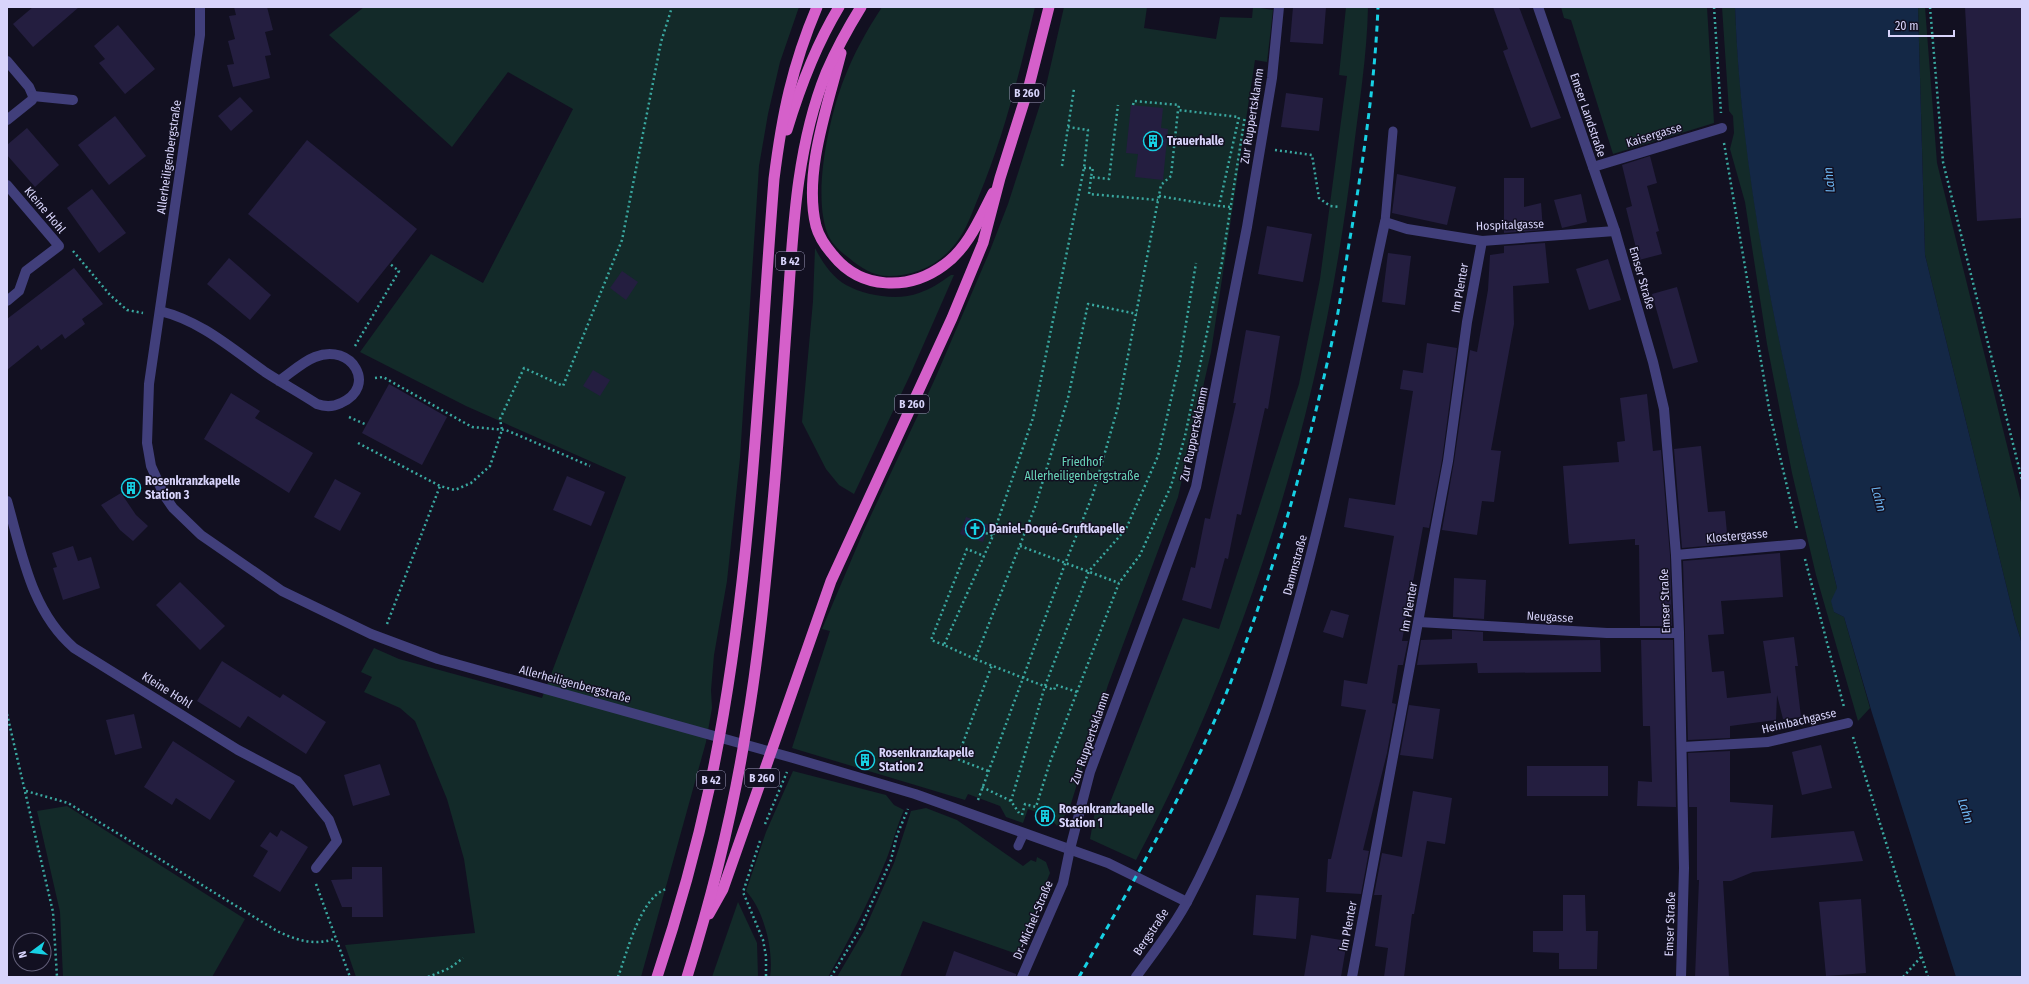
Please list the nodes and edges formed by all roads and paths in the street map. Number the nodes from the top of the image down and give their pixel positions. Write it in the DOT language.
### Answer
graph roads {
  1 [pos="200,7"];
  2 [pos="672,7"];
  3 [pos="817,7"];
  4 [pos="839,7"];
  5 [pos="861,7"];
  6 [pos="1049,7"];
  7 [pos="1279,7"];
  8 [pos="1538,7"];
  9 [pos="1714,7"];
  10 [pos="1930,7"];
  11 [pos="847,29"];
  12 [pos="7,61"];
  13 [pos="1074,89"];
  14 [pos="33,96"];
  15 [pos="73,100"];
  16 [pos="1118,105"];
  17 [pos="1134,105"];
  18 [pos="1178,110"];
  19 [pos="1245,116"];
  20 [pos="7,120"];
  21 [pos="1068,127"];
  22 [pos="1722,128"];
  23 [pos="1393,131"];
  24 [pos="1260,148"];
  25 [pos="1062,166"];
  26 [pos="1593,167"];
  27 [pos="1084,168"];
  28 [pos="1092,177"];
  29 [pos="1000,178"];
  30 [pos="774,179"];
  31 [pos="7,185"];
  32 [pos="1159,196"];
  33 [pos="1158,200"];
  34 [pos="1219,206"];
  35 [pos="1339,206"];
  36 [pos="1231,207"];
  37 [pos="1384,222"];
  38 [pos="1615,231"];
  39 [pos="1482,241"];
  40 [pos="74,252"];
  41 [pos="1196,263"];
  42 [pos="390,264"];
  43 [pos="7,301"];
  44 [pos="160,314"];
  45 [pos="1137,314"];
  46 [pos="363,333"];
  47 [pos="359,379"];
  48 [pos="280,381"];
  49 [pos="502,430"];
  50 [pos="358,443"];
  51 [pos="590,466"];
  52 [pos="2022,480"];
  53 [pos="440,486"];
  54 [pos="7,501"];
  55 [pos="986,533"];
  56 [pos="993,536"];
  57 [pos="1801,544"];
  58 [pos="1020,546"];
  59 [pos="1676,555"];
  60 [pos="984,556"];
  61 [pos="1065,564"];
  62 [pos="1090,571"];
  63 [pos="1119,583"];
  64 [pos="1419,622"];
  65 [pos="1679,633"];
  66 [pos="382,638"];
  67 [pos="944,645"];
  68 [pos="975,659"];
  69 [pos="992,665"];
  70 [pos="1023,677"];
  71 [pos="1045,686"];
  72 [pos="1077,692"];
  73 [pos="7,714"];
  74 [pos="1848,723"];
  75 [pos="1682,747"];
  76 [pos="793,758"];
  77 [pos="988,771"];
  78 [pos="982,787"];
  79 [pos="26,791"];
  80 [pos="915,794"];
  81 [pos="1011,800"];
  82 [pos="973,815"];
  83 [pos="764,827"];
  84 [pos="1024,833"];
  85 [pos="762,834"];
  86 [pos="1018,846"];
  87 [pos="1070,849"];
  88 [pos="316,868"];
  89 [pos="1187,902"];
  90 [pos="702,926"];
  91 [pos="334,939"];
  92 [pos="1922,955"];
  93 [pos="463,958"];
  94 [pos="57,977"];
  95 [pos="350,977"];
  96 [pos="428,977"];
  97 [pos="657,977"];
  98 [pos="687,977"];
  99 [pos="766,977"];
  100 [pos="831,977"];
  101 [pos="1022,977"];
  102 [pos="1136,977"];
  103 [pos="1352,977"];
  104 [pos="1681,977"];
  105 [pos="1903,977"];
  1 -- 44 [label="street, Allerheiligenbergstraße"];
  2 -- 49 [label="path"];
  3 -- 30 [label="highway"];
  4 -- 30 [label="highway, B 42"];
  5 -- 11 [label="highway, B 42"];
  6 -- 29 [label="highway, B 260"];
  7 -- 24 [label="street, Zur Ruppertsklamm"];
  8 -- 26 [label="street, Emser Landstraße"];
  9 -- 22 [label="path"];
  10 -- 52 [label="path"];
  11 -- 29 [label="highway, B 42"];
  11 -- 90 [label="highway, B 42"];
  12 -- 14 [label="street"];
  13 -- 21 [label="path"];
  14 -- 15 [label="street"];
  14 -- 20 [label="street"];
  16 -- 28 [label="path"];
  17 -- 18 [label="path"];
  18 -- 32 [label="path"];
  18 -- 34 [label="path"];
  19 -- 36 [label="path"];
  21 -- 25 [label="path"];
  21 -- 27 [label="path"];
  22 -- 26 [label="street, Kaisergasse"];
  23 -- 37 [label="lane"];
  24 -- 35 [label="path"];
  24 -- 87 [label="street, Zur Ruppertsklamm"];
  26 -- 38 [label="street, Emser Landstraße"];
  27 -- 28 [label="path"];
  27 -- 56 [label="path"];
  28 -- 33 [label="path"];
  29 -- 90 [label="highway, B 260"];
  30 -- 97 [label="highway, B 42"];
  31 -- 43 [label="street, Kleine Hohl"];
  32 -- 33 [label="path"];
  32 -- 34 [label="path"];
  33 -- 45 [label="path"];
  34 -- 36 [label="path"];
  36 -- 63 [label="path"];
  37 -- 39 [label="street, Hospitalgasse"];
  37 -- 89 [label="street, Dammstraße"];
  38 -- 39 [label="street, Hospitalgasse"];
  38 -- 59 [label="street, Emser Straße"];
  39 -- 64 [label="street, Im Plenter"];
  40 -- 44 [label="path"];
  41 -- 62 [label="path"];
  42 -- 46 [label="path"];
  44 -- 48 [label="street"];
  44 -- 66 [label="street, Allerheiligenbergstraße"];
  45 -- 58 [label="path"];
  45 -- 61 [label="path"];
  47 -- 48 [label="street"];
  47 -- 48 [label="street"];
  47 -- 49 [label="path"];
  49 -- 51 [label="path"];
  49 -- 53 [label="path"];
  50 -- 53 [label="path"];
  53 -- 66 [label="path"];
  54 -- 88 [label="street, Kleine Hohl"];
  55 -- 56 [label="path"];
  56 -- 60 [label="path"];
  57 -- 59 [label="street, Klostergasse"];
  58 -- 61 [label="path"];
  58 -- 68 [label="path"];
  59 -- 65 [label="street, Emser Straße"];
  60 -- 67 [label="path"];
  60 -- 67 [label="path"];
  61 -- 62 [label="path"];
  61 -- 70 [label="path"];
  62 -- 63 [label="path"];
  62 -- 71 [label="path"];
  63 -- 72 [label="path"];
  64 -- 65 [label="street, Neugasse"];
  64 -- 103 [label="street, Im Plenter"];
  65 -- 75 [label="street, Emser Straße"];
  66 -- 76 [label="street, Allerheiligenbergstraße"];
  67 -- 68 [label="path"];
  68 -- 69 [label="path"];
  69 -- 70 [label="path"];
  69 -- 77 [label="path"];
  70 -- 71 [label="path"];
  70 -- 77 [label="path"];
  71 -- 72 [label="path"];
  71 -- 81 [label="path"];
  72 -- 81 [label="path"];
  73 -- 79 [label="path"];
  74 -- 75 [label="street, Heimbachgasse"];
  75 -- 104 [label="street, Emser Straße"];
  76 -- 80 [label="street, Allerheiligenbergstraße"];
  76 -- 83 [label="path"];
  77 -- 78 [label="path"];
  78 -- 81 [label="path"];
  78 -- 82 [label="path"];
  79 -- 91 [label="path"];
  79 -- 94 [label="path"];
  80 -- 82 [label="street, Allerheiligenbergstraße"];
  80 -- 100 [label="path"];
  82 -- 84 [label="street, Allerheiligenbergstraße"];
  84 -- 86 [label="lane"];
  84 -- 87 [label="street, Allerheiligenbergstraße"];
  85 -- 99 [label="path"];
  87 -- 89 [label="street, Allerheiligenbergstraße"];
  87 -- 101 [label="street, Dr.-Michel-Straße"];
  88 -- 91 [label="path"];
  89 -- 102 [label="street, Bergstraße"];
  90 -- 98 [label="highway, B 42"];
  91 -- 95 [label="path"];
  92 -- 105 [label="path"];
  93 -- 96 [label="path"];
}
